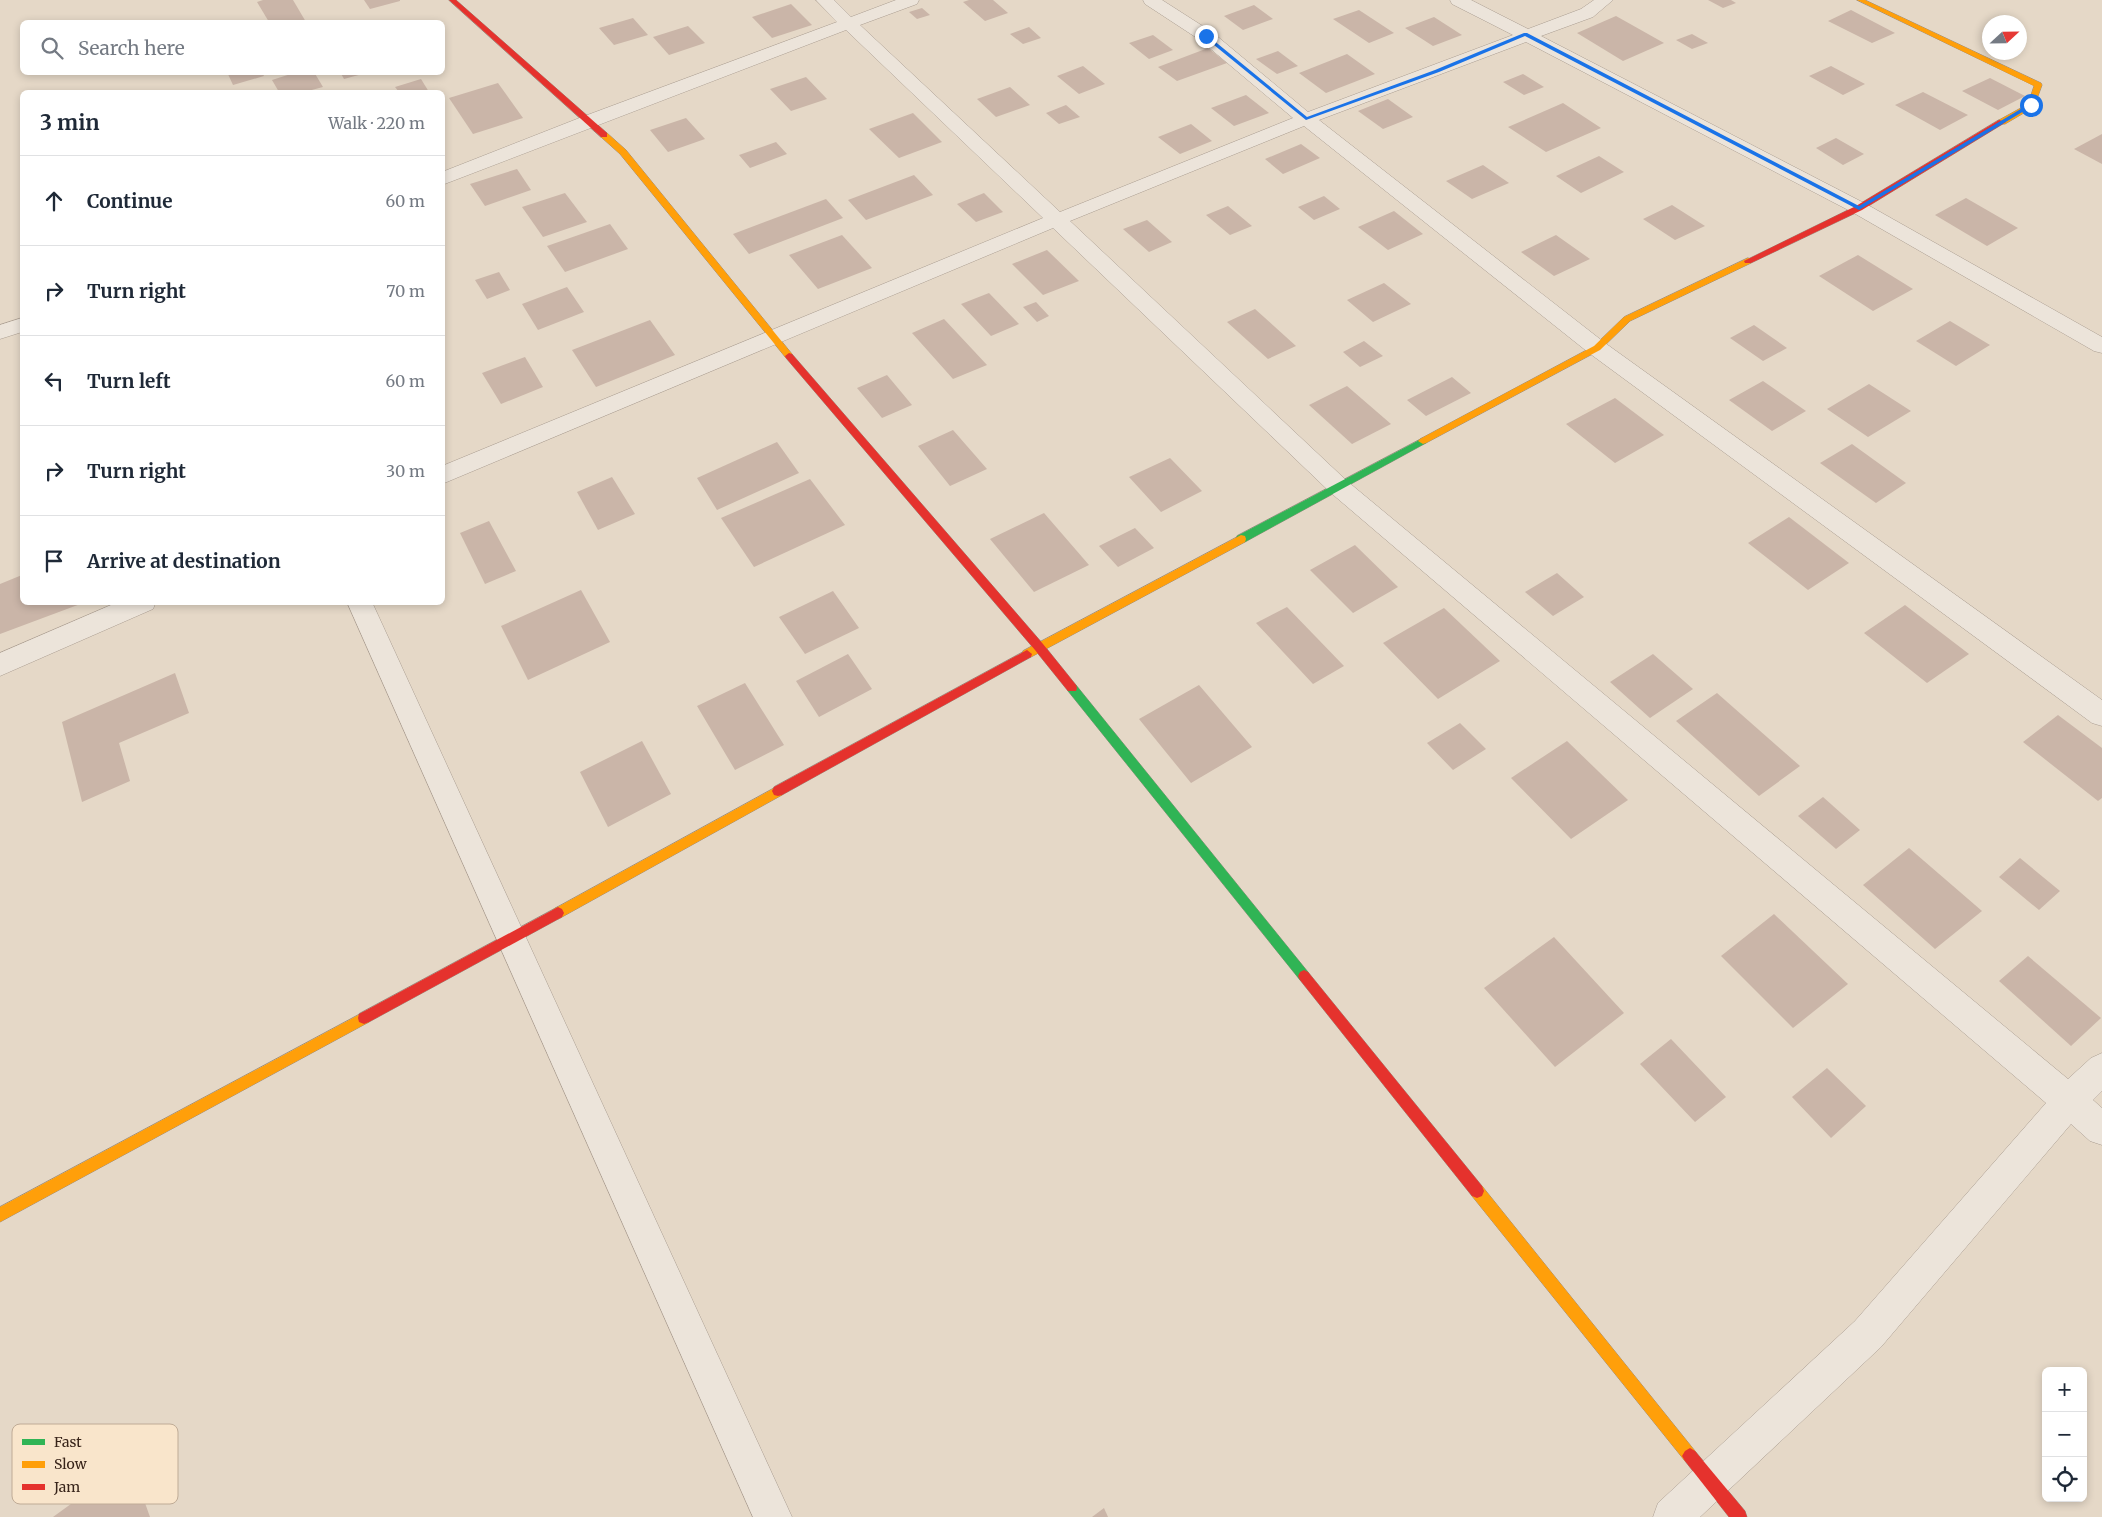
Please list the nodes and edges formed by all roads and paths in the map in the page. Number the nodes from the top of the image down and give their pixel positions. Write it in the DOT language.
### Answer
graph roads {
  1 [pos="452,0"];
  2 [pos="824,0"];
  3 [pos="911,0"];
  4 [pos="1151,0"];
  5 [pos="1458,0"];
  6 [pos="1605,0"];
  7 [pos="1860,0"];
  8 [pos="850,23"];
  9 [pos="1525,34"];
  10 [pos="1306,119"];
  11 [pos="588,121"];
  12 [pos="445,178"];
  13 [pos="1859,208"];
  14 [pos="1056,220"];
  15 [pos="20,326"];
  16 [pos="0,332"];
  17 [pos="773,338"];
  18 [pos="2102,346"];
  19 [pos="1598,348"];
  20 [pos="445,475"];
  21 [pos="1339,487"];
  22 [pos="137,605"];
  23 [pos="360,605"];
  24 [pos="1039,647"];
  25 [pos="0,665"];
  26 [pos="2102,715"];
  27 [pos="512,938"];
  28 [pos="2102,1069"];
  29 [pos="2070,1100"];
  30 [pos="2102,1129"];
  31 [pos="0,1216"];
  32 [pos="1712,1481"];
  33 [pos="773,1517"];
  34 [pos="1672,1517"];
  35 [pos="1739,1517"];
  1 -- 11 [label="street"];
  2 -- 8 [label="street"];
  3 -- 8 [label="street"];
  4 -- 10 [label="street"];
  5 -- 9 [label="street"];
  6 -- 9 [label="street"];
  7 -- 13 [label="street"];
  8 -- 11 [label="street"];
  8 -- 14 [label="street"];
  9 -- 10 [label="street"];
  9 -- 13 [label="street"];
  10 -- 14 [label="street"];
  10 -- 19 [label="street"];
  11 -- 12 [label="street"];
  11 -- 17 [label="street"];
  13 -- 18 [label="street"];
  13 -- 19 [label="street"];
  14 -- 17 [label="street"];
  14 -- 21 [label="street"];
  15 -- 16 [label="street"];
  17 -- 20 [label="street"];
  17 -- 24 [label="street"];
  19 -- 21 [label="street"];
  19 -- 26 [label="street"];
  21 -- 24 [label="street"];
  21 -- 29 [label="street"];
  22 -- 25 [label="street"];
  23 -- 27 [label="street"];
  24 -- 27 [label="street"];
  24 -- 32 [label="street"];
  27 -- 31 [label="street"];
  27 -- 33 [label="street"];
  28 -- 29 [label="street"];
  29 -- 30 [label="street"];
  29 -- 32 [label="street"];
  32 -- 34 [label="street"];
  32 -- 35 [label="street"];
}
